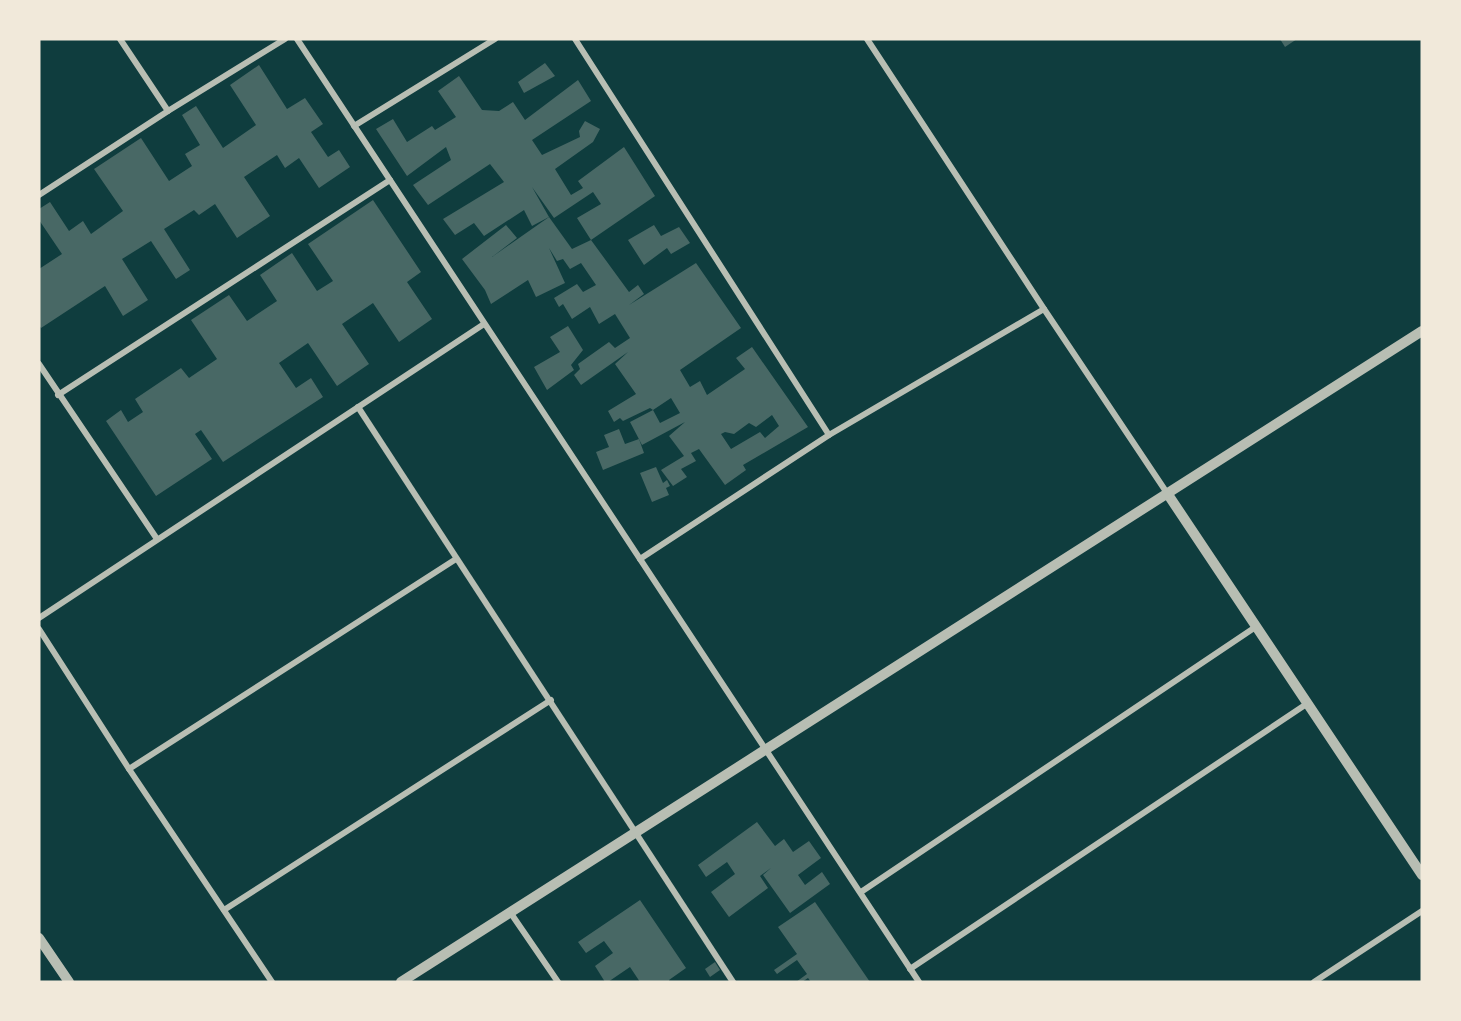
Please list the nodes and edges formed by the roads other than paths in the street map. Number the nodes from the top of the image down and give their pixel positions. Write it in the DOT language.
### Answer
graph roads {
  1 [pos="120,39"];
  2 [pos="285,39"];
  3 [pos="297,39"];
  4 [pos="495,39"];
  5 [pos="575,39"];
  6 [pos="867,39"];
  7 [pos="168,111"];
  8 [pos="354,126"];
  9 [pos="390,180"];
  10 [pos="39,195"];
  11 [pos="1044,309"];
  12 [pos="484,324"];
  13 [pos="1422,331"];
  14 [pos="39,364"];
  15 [pos="58,395"];
  16 [pos="358,407"];
  17 [pos="829,435"];
  18 [pos="1167,493"];
  19 [pos="158,539"];
  20 [pos="456,559"];
  21 [pos="640,559"];
  22 [pos="39,618"];
  23 [pos="1257,626"];
  24 [pos="39,629"];
  25 [pos="551,700"];
  26 [pos="1309,703"];
  27 [pos="765,749"];
  28 [pos="129,769"];
  29 [pos="636,832"];
  30 [pos="1422,875"];
  31 [pos="861,892"];
  32 [pos="224,910"];
  33 [pos="1422,911"];
  34 [pos="510,912"];
  35 [pos="39,938"];
  36 [pos="910,969"];
  37 [pos="69,982"];
  38 [pos="272,982"];
  39 [pos="401,982"];
  40 [pos="558,982"];
  41 [pos="734,982"];
  42 [pos="919,982"];
  43 [pos="1314,982"];
  1 -- 7 [label="street"];
  2 -- 7 [label="street"];
  3 -- 8 [label="street"];
  4 -- 8 [label="street"];
  5 -- 17 [label="street"];
  6 -- 11 [label="street"];
  7 -- 10 [label="street"];
  8 -- 9 [label="street"];
  9 -- 12 [label="street"];
  9 -- 15 [label="street"];
  11 -- 17 [label="street"];
  11 -- 18 [label="street"];
  12 -- 16 [label="street"];
  12 -- 21 [label="street"];
  13 -- 18 [label="street"];
  14 -- 15 [label="street"];
  15 -- 19 [label="street"];
  16 -- 19 [label="street"];
  16 -- 20 [label="street"];
  17 -- 21 [label="street"];
  18 -- 23 [label="street"];
  18 -- 27 [label="street"];
  19 -- 22 [label="street"];
  20 -- 25 [label="street"];
  20 -- 28 [label="street"];
  21 -- 27 [label="street"];
  23 -- 26 [label="street"];
  23 -- 31 [label="street"];
  24 -- 28 [label="street"];
  25 -- 29 [label="street"];
  25 -- 32 [label="street"];
  26 -- 30 [label="street"];
  26 -- 36 [label="street"];
  27 -- 29 [label="street"];
  27 -- 31 [label="street"];
  28 -- 32 [label="street"];
  29 -- 34 [label="street"];
  29 -- 41 [label="street"];
  31 -- 36 [label="street"];
  32 -- 38 [label="street"];
  33 -- 43 [label="street"];
  34 -- 39 [label="street"];
  34 -- 40 [label="street"];
  35 -- 37 [label="street"];
  36 -- 42 [label="street"];
}
